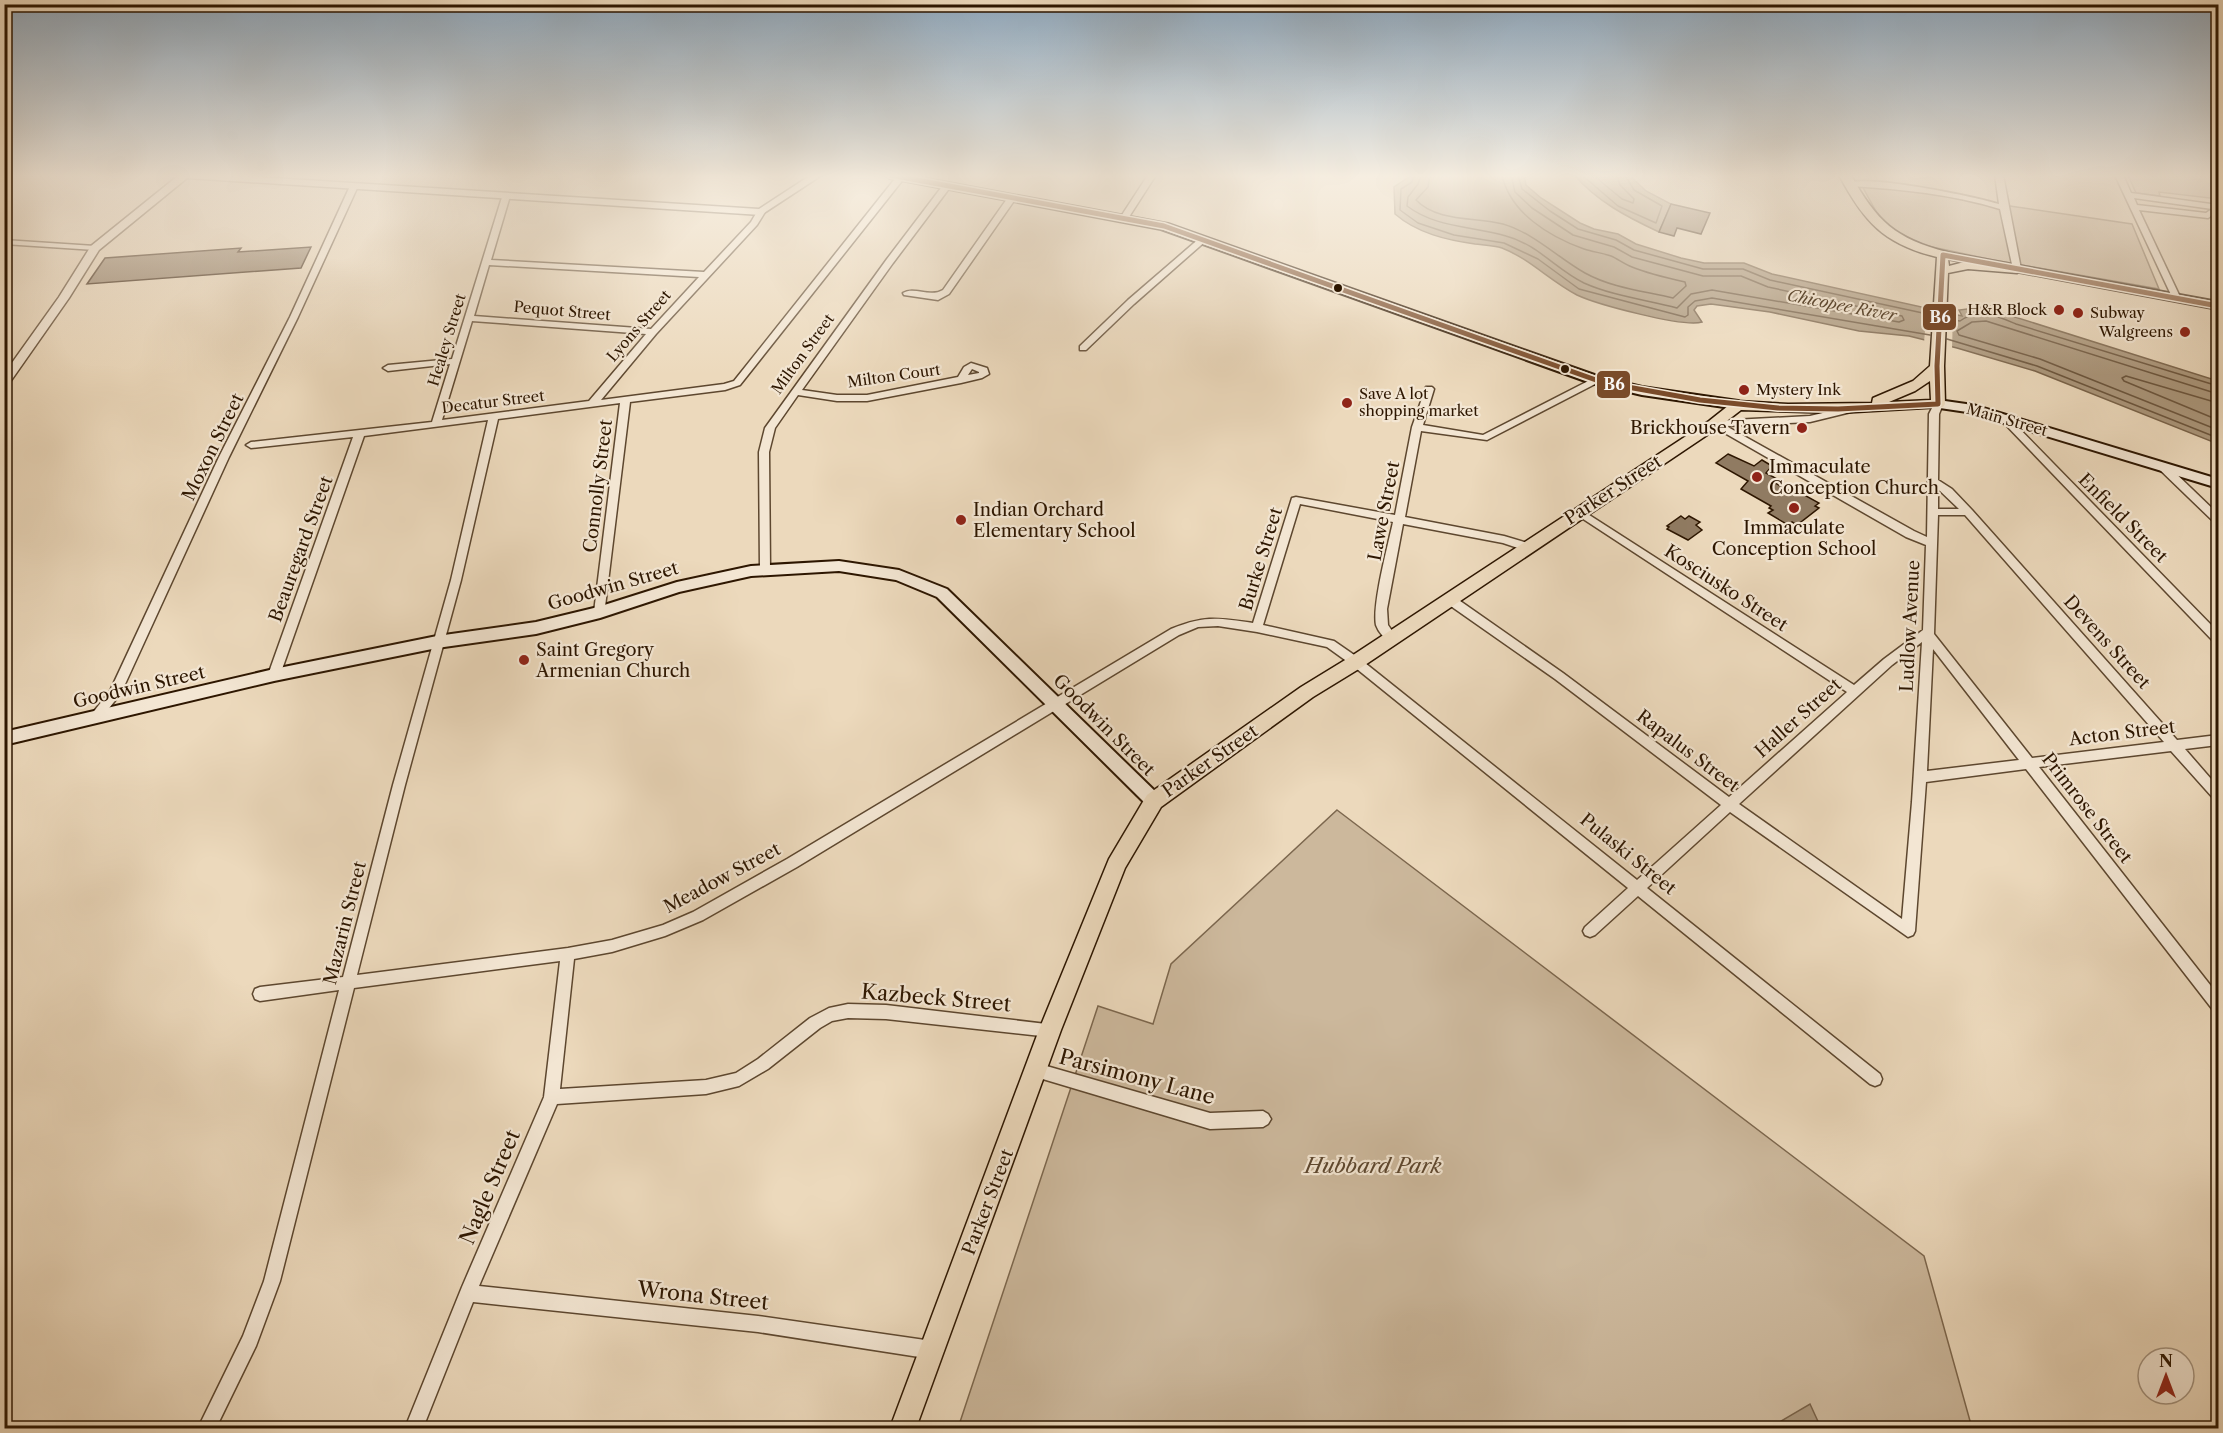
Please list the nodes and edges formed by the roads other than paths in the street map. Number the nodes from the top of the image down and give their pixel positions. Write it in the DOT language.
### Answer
graph roads {
  1 [pos="4,242"];
  2 [pos="103,242"];
  3 [pos="328,242"];
  4 [pos="492,242"];
  5 [pos="736,242"];
  6 [pos="845,242"];
  7 [pos="905,242"];
  8 [pos="981,242"];
  9 [pos="1201,242"];
  10 [pos="1212,242"];
  11 [pos="1901,242"];
  12 [pos="1906,242"];
  13 [pos="2011,242"];
  14 [pos="2151,242"];
  15 [pos="95,248"];
  16 [pos="1943,255"];
  17 [pos="486,262"];
  18 [pos="2017,269"];
  19 [pos="1941,271"];
  20 [pos="704,275"];
  21 [pos="907,293"];
  22 [pos="2177,299"];
  23 [pos="2218,306"];
  24 [pos="468,318"];
  25 [pos="653,332"];
  26 [pos="1083,348"];
  27 [pos="454,360"];
  28 [pos="1937,366"];
  29 [pos="388,368"];
  30 [pos="961,380"];
  31 [pos="1596,380"];
  32 [pos="4,383"];
  33 [pos="1429,389"];
  34 [pos="796,392"];
  35 [pos="626,400"];
  36 [pos="592,404"];
  37 [pos="1938,404"];
  38 [pos="1738,405"];
  39 [pos="1852,409"];
  40 [pos="494,417"];
  41 [pos="2005,419"];
  42 [pos="436,424"];
  43 [pos="1714,424"];
  44 [pos="1417,427"];
  45 [pos="359,435"];
  46 [pos="251,445"];
  47 [pos="2162,466"];
  48 [pos="1934,482"];
  49 [pos="2218,484"];
  50 [pos="1933,512"];
  51 [pos="1968,512"];
  52 [pos="1580,513"];
  53 [pos="1399,519"];
  54 [pos="2218,520"];
  55 [pos="1932,543"];
  56 [pos="1527,547"];
  57 [pos="765,569"];
  58 [pos="1449,598"];
  59 [pos="600,612"];
  60 [pos="1257,628"];
  61 [pos="1927,633"];
  62 [pos="1390,638"];
  63 [pos="2218,639"];
  64 [pos="437,642"];
  65 [pos="1356,662"];
  66 [pos="274,675"];
  67 [pos="1856,691"];
  68 [pos="1056,704"];
  69 [pos="95,718"];
  70 [pos="4,740"];
  71 [pos="2218,740"];
  72 [pos="2174,745"];
  73 [pos="2029,763"];
  74 [pos="1922,777"];
  75 [pos="2218,795"];
  76 [pos="1154,801"];
  77 [pos="1729,804"];
  78 [pos="1638,887"];
  79 [pos="1590,931"];
  80 [pos="1908,931"];
  81 [pos="568,954"];
  82 [pos="350,981"];
  83 [pos="260,993"];
  84 [pos="2218,1005"];
  85 [pos="1050,1030"];
  86 [pos="1036,1070"];
  87 [pos="1875,1079"];
  88 [pos="552,1097"];
  89 [pos="1263,1119"];
  90 [pos="468,1293"];
  91 [pos="932,1350"];
  92 [pos="207,1428"];
  93 [pos="414,1428"];
  94 [pos="903,1428"];
  1 -- 15 [label="street"];
  2 -- 15 [label="street"];
  3 -- 69 [label="street, Moxon Street"];
  4 -- 17 [label="street, Healey Street"];
  5 -- 20 [label="street, Lyons Street"];
  6 -- 35 [label="street, Decatur Street"];
  7 -- 34 [label="street, Milton Street"];
  8 -- 21 [label="street"];
  9 -- 26 [label="street"];
  10 -- 31 [label="main road, Main Street"];
  11 -- 19 [label="main road"];
  12 -- 16 [label="main road"];
  13 -- 18 [label="street"];
  14 -- 22 [label="street"];
  15 -- 32 [label="street"];
  16 -- 18 [label="main road"];
  16 -- 19 [label="main road, Ludlow Avenue"];
  17 -- 20 [label="street"];
  17 -- 24 [label="street, Healey Street"];
  18 -- 19 [label="main road"];
  18 -- 22 [label="main road"];
  19 -- 28 [label="main road, Ludlow Avenue"];
  20 -- 25 [label="street, Lyons Street"];
  22 -- 23 [label="main road"];
  24 -- 25 [label="street, Pequot Street"];
  24 -- 27 [label="street, Healey Street"];
  25 -- 36 [label="street, Lyons Street"];
  27 -- 29 [label="street"];
  27 -- 42 [label="street, Healey Street"];
  28 -- 37 [label="main road, Ludlow Avenue"];
  28 -- 39 [label="main road"];
  30 -- 34 [label="street, Milton Court"];
  31 -- 38 [label="main road, Main Street"];
  31 -- 44 [label="street"];
  33 -- 44 [label="street, Lawe Street"];
  34 -- 57 [label="street, Milton Street"];
  35 -- 36 [label="street, Decatur Street"];
  35 -- 59 [label="street, Connolly Street"];
  36 -- 40 [label="street, Decatur Street"];
  37 -- 39 [label="main road, Main Street"];
  37 -- 41 [label="main road, Main Street"];
  37 -- 48 [label="street, Ludlow Avenue"];
  38 -- 39 [label="main road, Main Street"];
  38 -- 43 [label="main road, Parker Street"];
  39 -- 43 [label="street"];
  40 -- 42 [label="street, Decatur Street"];
  40 -- 64 [label="street, Mazarin Street"];
  41 -- 47 [label="main road, Main Street"];
  41 -- 63 [label="street, Enfield Street"];
  42 -- 45 [label="street, Decatur Street"];
  43 -- 52 [label="main road, Parker Street"];
  43 -- 55 [label="street"];
  44 -- 53 [label="street, Lawe Street"];
  45 -- 46 [label="street, Decatur Street"];
  45 -- 66 [label="street, Beauregard Street"];
  47 -- 49 [label="main road, Main Street"];
  47 -- 54 [label="street"];
  48 -- 50 [label="street, Ludlow Avenue"];
  48 -- 51 [label="street, Devens Street"];
  50 -- 51 [label="street"];
  50 -- 55 [label="street, Ludlow Avenue"];
  51 -- 72 [label="street, Devens Street"];
  52 -- 56 [label="main road, Parker Street"];
  52 -- 67 [label="street, Kosciusko Street"];
  53 -- 56 [label="street"];
  53 -- 60 [label="street, Burke Street"];
  53 -- 62 [label="street, Lawe Street"];
  55 -- 61 [label="street, Ludlow Avenue"];
  56 -- 58 [label="main road, Parker Street"];
  57 -- 59 [label="main road, Goodwin Street"];
  57 -- 68 [label="main road, Goodwin Street"];
  58 -- 62 [label="main road, Parker Street"];
  58 -- 77 [label="street, Rapalus Street"];
  59 -- 64 [label="main road, Goodwin Street"];
  60 -- 65 [label="street, Pulaski Street"];
  60 -- 68 [label="street, Meadow Street"];
  61 -- 67 [label="street, Haller Street"];
  61 -- 73 [label="street, Primrose Street"];
  61 -- 74 [label="street, Ludlow Avenue"];
  62 -- 65 [label="main road, Parker Street"];
  64 -- 66 [label="main road, Goodwin Street"];
  64 -- 82 [label="street, Mazarin Street"];
  65 -- 76 [label="main road, Parker Street"];
  65 -- 78 [label="street, Pulaski Street"];
  66 -- 69 [label="main road, Goodwin Street"];
  67 -- 77 [label="street, Haller Street"];
  68 -- 76 [label="main road, Goodwin Street"];
  68 -- 81 [label="street, Meadow Street"];
  69 -- 70 [label="main road, Goodwin Street"];
  71 -- 72 [label="street, Acton Street"];
  72 -- 73 [label="street, Acton Street"];
  72 -- 75 [label="street, Devens Street"];
  73 -- 74 [label="street, Acton Street"];
  73 -- 84 [label="street, Primrose Street"];
  74 -- 80 [label="street, Ludlow Avenue"];
  76 -- 85 [label="main road, Parker Street"];
  77 -- 78 [label="street, Haller Street"];
  77 -- 80 [label="street, Rapalus Street"];
  78 -- 79 [label="street, Haller Street"];
  78 -- 87 [label="street, Pulaski Street"];
  81 -- 82 [label="street, Meadow Street"];
  81 -- 88 [label="street, Nagle Street"];
  82 -- 83 [label="street, Meadow Street"];
  82 -- 92 [label="street, Mazarin Street"];
  85 -- 86 [label="main road, Parker Street"];
  85 -- 88 [label="street, Kazbeck Street"];
  86 -- 89 [label="street, Parsimony Lane"];
  86 -- 91 [label="main road, Parker Street"];
  88 -- 90 [label="street, Nagle Street"];
  90 -- 91 [label="street, Wrona Street"];
  90 -- 93 [label="street, Nagle Street"];
  91 -- 94 [label="main road, Parker Street"];
}
